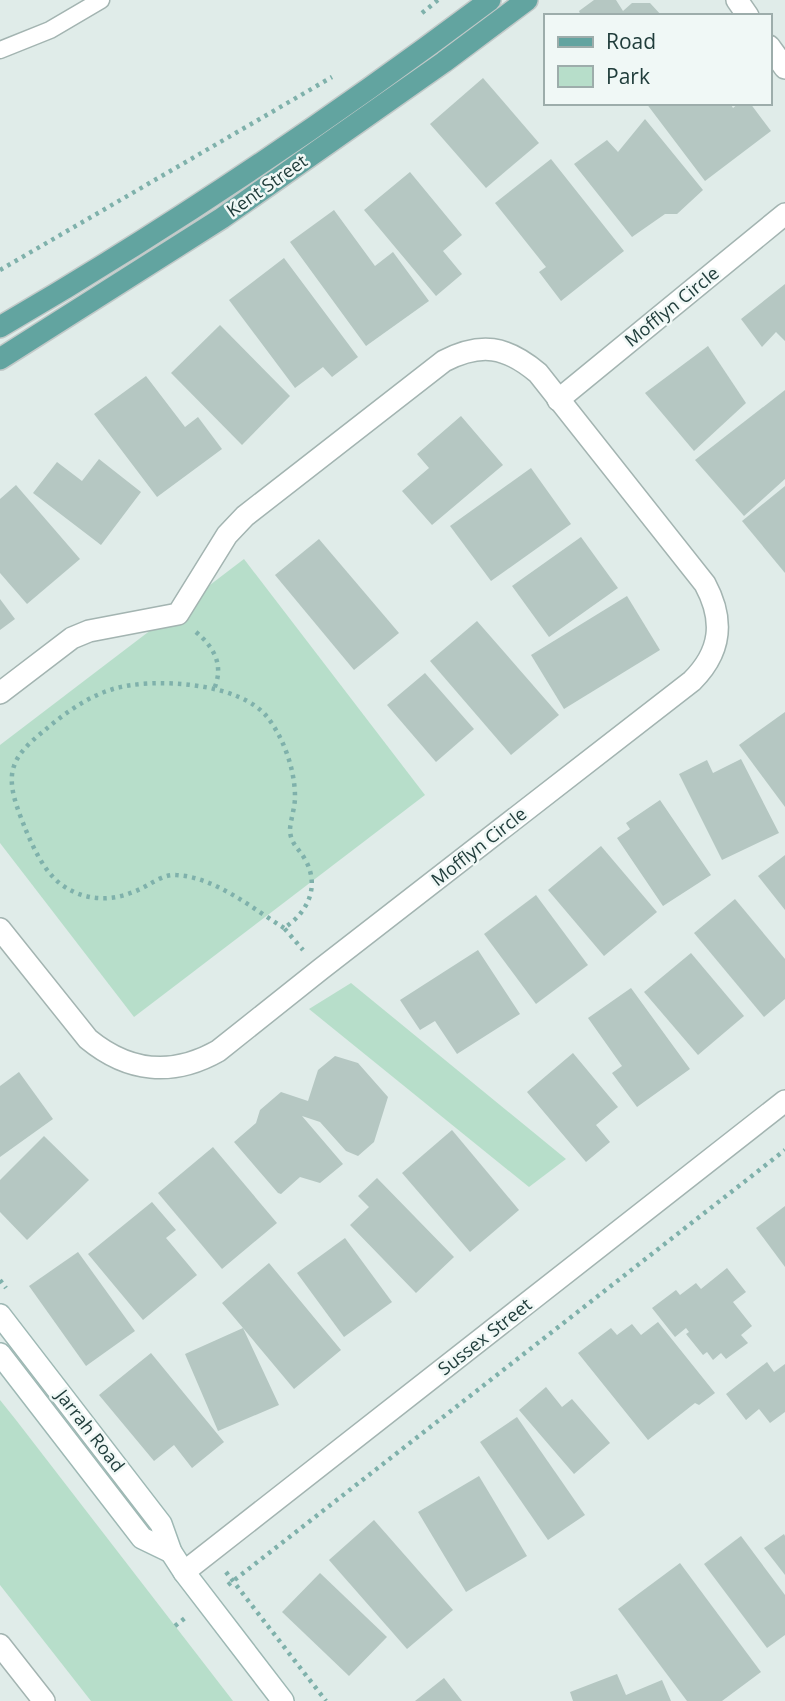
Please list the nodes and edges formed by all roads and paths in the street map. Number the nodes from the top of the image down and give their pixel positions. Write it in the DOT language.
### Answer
graph roads {
  1 [pos="101,0"];
  2 [pos="438,0"];
  3 [pos="491,0"];
  4 [pos="527,0"];
  5 [pos="417,17"];
  6 [pos="771,49"];
  7 [pos="0,50"];
  8 [pos="785,68"];
  9 [pos="340,73"];
  10 [pos="785,214"];
  11 [pos="0,270"];
  12 [pos="0,327"];
  13 [pos="0,359"];
  14 [pos="558,400"];
  15 [pos="178,614"];
  16 [pos="214,689"];
  17 [pos="0,693"];
  18 [pos="284,928"];
  19 [pos="0,929"];
  20 [pos="321,969"];
  21 [pos="785,1101"];
  22 [pos="785,1150"];
  23 [pos="0,1315"];
  24 [pos="0,1354"];
  25 [pos="171,1552"];
  26 [pos="184,1572"];
  27 [pos="206,1602"];
  28 [pos="175,1626"];
  29 [pos="0,1644"];
  30 [pos="44,1701"];
  31 [pos="283,1701"];
  1 -- 7 [label="lane"];
  2 -- 5 [label="path"];
  3 -- 12 [label="main road, Kent Street"];
  4 -- 13 [label="main road, Kent Street"];
  6 -- 8 [label="street"];
  9 -- 11 [label="path"];
  10 -- 14 [label="street, Mofflyn Circle"];
  14 -- 15 [label="street, Mofflyn Circle"];
  14 -- 20 [label="street, Mofflyn Circle"];
  15 -- 16 [label="path"];
  15 -- 17 [label="street"];
  16 -- 18 [label="path"];
  16 -- 18 [label="path"];
  18 -- 20 [label="path"];
  19 -- 20 [label="street, Mofflyn Circle"];
  21 -- 26 [label="street, Sussex Street"];
  22 -- 27 [label="path"];
  23 -- 25 [label="street, Jarrah Road"];
  24 -- 25 [label="street, Jarrah Road"];
  25 -- 26 [label="street, Jarrah Road"];
  26 -- 27 [label="street, Jarrah Road"];
  27 -- 28 [label="path"];
  27 -- 31 [label="street, Jarrah Road"];
  29 -- 30 [label="street"];
}
